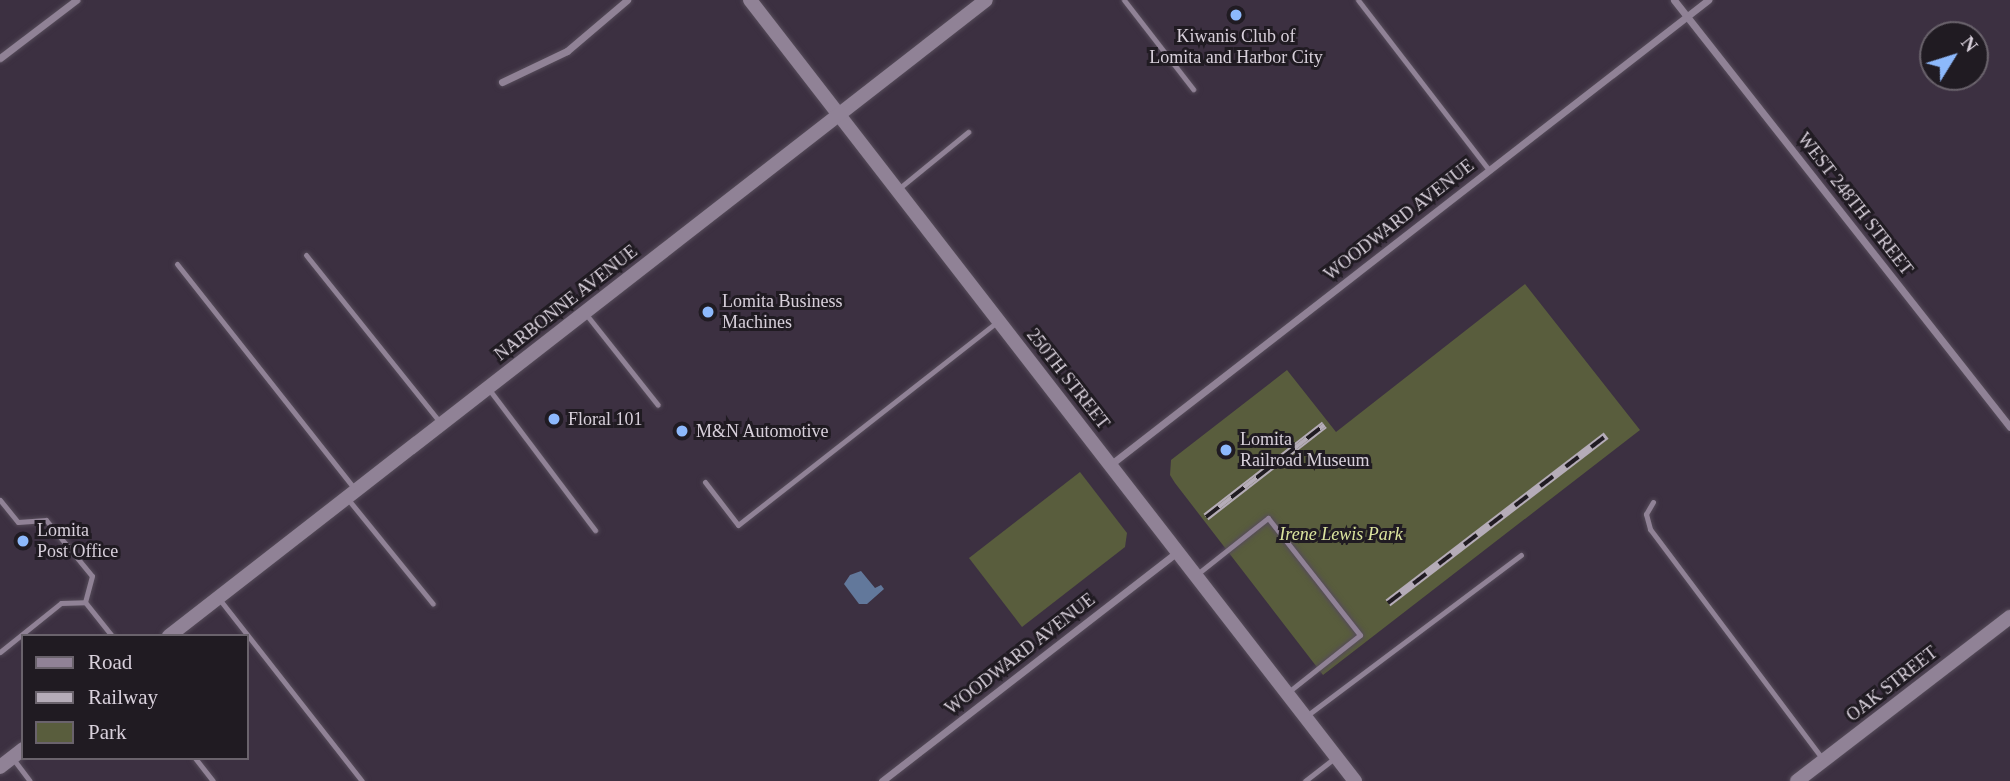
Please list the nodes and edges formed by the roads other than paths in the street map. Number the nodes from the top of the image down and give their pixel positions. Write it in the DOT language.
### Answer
graph roads {
  1 [pos="76,0"];
  2 [pos="627,0"];
  3 [pos="750,0"];
  4 [pos="986,0"];
  5 [pos="1124,0"];
  6 [pos="1358,0"];
  7 [pos="1674,0"];
  8 [pos="1708,0"];
  9 [pos="1687,16"];
  10 [pos="0,58"];
  11 [pos="502,82"];
  12 [pos="1193,89"];
  13 [pos="840,116"];
  14 [pos="968,132"];
  15 [pos="1489,170"];
  16 [pos="897,190"];
  17 [pos="306,255"];
  18 [pos="177,264"];
  19 [pos="586,313"];
  20 [pos="999,321"];
  21 [pos="488,388"];
  22 [pos="658,405"];
  23 [pos="442,425"];
  24 [pos="2010,427"];
  25 [pos="1110,465"];
  26 [pos="705,482"];
  27 [pos="352,494"];
  28 [pos="0,500"];
  29 [pos="1653,502"];
  30 [pos="7,508"];
  31 [pos="0,514"];
  32 [pos="596,530"];
  33 [pos="1178,552"];
  34 [pos="1521,555"];
  35 [pos="1196,575"];
  36 [pos="218,597"];
  37 [pos="85,602"];
  38 [pos="433,604"];
  39 [pos="2010,617"];
  40 [pos="22,634"];
  41 [pos="110,634"];
  42 [pos="172,634"];
  43 [pos="247,634"];
  44 [pos="21,635"];
  45 [pos="248,635"];
  46 [pos="0,652"];
  47 [pos="1287,693"];
  48 [pos="1305,717"];
  49 [pos="1336,757"];
  50 [pos="12,758"];
  51 [pos="197,760"];
  52 [pos="1824,761"];
  53 [pos="30,781"];
  54 [pos="213,781"];
  55 [pos="362,781"];
  56 [pos="882,781"];
  57 [pos="1305,781"];
  58 [pos="1356,781"];
  59 [pos="1797,781"];
  1 -- 10 [label="street"];
  2 -- 11 [label="street"];
  3 -- 13 [label="street, 250TH STREET"];
  4 -- 13 [label="street, NARBONNE AVENUE"];
  5 -- 12 [label="lane"];
  6 -- 15 [label="lane"];
  7 -- 9 [label="street, WEST 248TH STREET"];
  8 -- 9 [label="street, WOODWARD AVENUE"];
  9 -- 15 [label="street, WOODWARD AVENUE"];
  9 -- 24 [label="street, WEST 248TH STREET"];
  13 -- 16 [label="street, 250TH STREET"];
  13 -- 19 [label="street, NARBONNE AVENUE"];
  14 -- 16 [label="lane"];
  15 -- 25 [label="street, WOODWARD AVENUE"];
  16 -- 20 [label="street, 250TH STREET"];
  17 -- 23 [label="lane"];
  18 -- 27 [label="lane"];
  19 -- 21 [label="street, NARBONNE AVENUE"];
  19 -- 22 [label="lane"];
  20 -- 25 [label="street, 250TH STREET"];
  20 -- 26 [label="lane"];
  21 -- 23 [label="street, NARBONNE AVENUE"];
  21 -- 32 [label="lane"];
  23 -- 27 [label="street, NARBONNE AVENUE"];
  25 -- 33 [label="street, 250TH STREET"];
  27 -- 36 [label="street, NARBONNE AVENUE"];
  27 -- 38 [label="lane"];
  28 -- 30 [label="lane"];
  29 -- 52 [label="lane"];
  30 -- 31 [label="lane"];
  30 -- 37 [label="lane"];
  33 -- 35 [label="street, 250TH STREET"];
  33 -- 56 [label="street, WOODWARD AVENUE"];
  34 -- 48 [label="lane"];
  35 -- 47 [label="street, 250TH STREET"];
  35 -- 47 [label="lane"];
  36 -- 42 [label="street, NARBONNE AVENUE"];
  36 -- 43 [label="lane"];
  37 -- 40 [label="lane"];
  37 -- 41 [label="lane"];
  39 -- 52 [label="street, OAK STREET"];
  44 -- 46 [label="lane"];
  45 -- 55 [label="lane"];
  47 -- 48 [label="street, 250TH STREET"];
  48 -- 49 [label="street, 250TH STREET"];
  49 -- 57 [label="lane"];
  49 -- 58 [label="street, 250TH STREET"];
  50 -- 53 [label="lane"];
  51 -- 54 [label="lane"];
  52 -- 59 [label="street, OAK STREET"];
}
